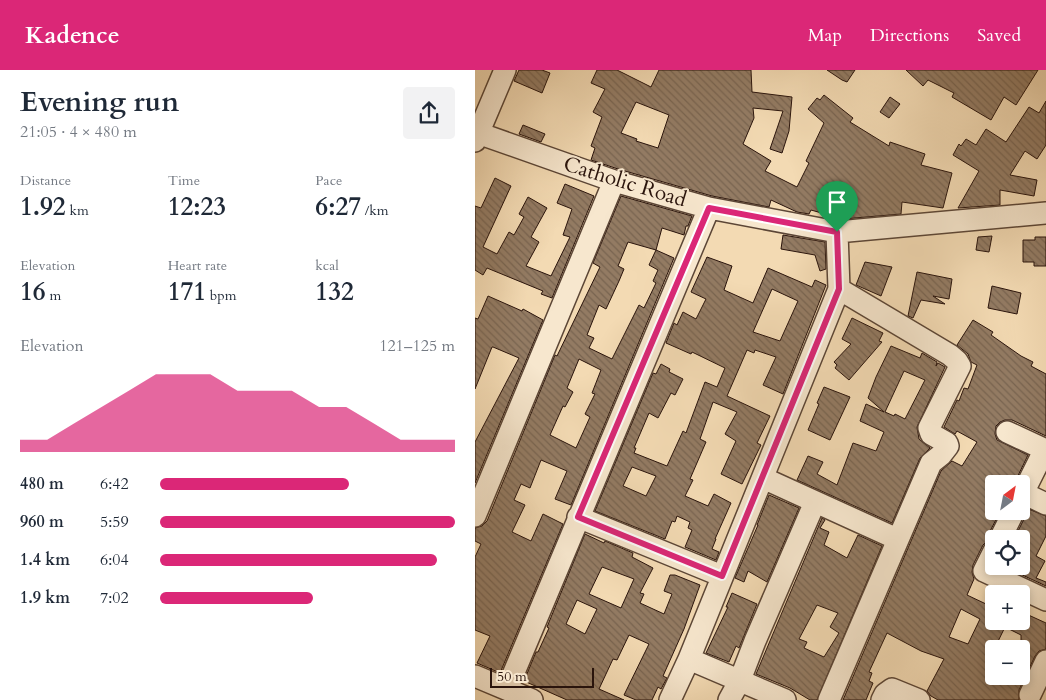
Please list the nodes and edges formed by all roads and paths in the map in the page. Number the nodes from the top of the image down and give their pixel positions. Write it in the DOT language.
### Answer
graph roads {
  1 [pos="505,70"];
  2 [pos="476,136"];
  3 [pos="614,182"];
  4 [pos="709,208"];
  5 [pos="1046,213"];
  6 [pos="837,232"];
  7 [pos="839,289"];
  8 [pos="1007,432"];
  9 [pos="1045,449"];
  10 [pos="763,478"];
  11 [pos="1030,479"];
  12 [pos="815,502"];
  13 [pos="1030,502"];
  14 [pos="1046,504"];
  15 [pos="475,516"];
  16 [pos="578,517"];
  17 [pos="897,539"];
  18 [pos="991,575"];
  19 [pos="722,576"];
  20 [pos="1046,600"];
  21 [pos="689,659"];
  22 [pos="1046,661"];
  23 [pos="475,676"];
  24 [pos="740,680"];
  25 [pos="507,689"];
  26 [pos="1030,695"];
  27 [pos="532,700"];
  28 [pos="670,700"];
  29 [pos="729,700"];
  30 [pos="785,700"];
  31 [pos="829,700"];
  32 [pos="882,700"];
  33 [pos="919,700"];
  1 -- 2 [label="street"];
  2 -- 3 [label="street, Catholic Road"];
  3 -- 4 [label="street, Catholic Road"];
  3 -- 15 [label="street"];
  4 -- 6 [label="street, Catholic Road"];
  4 -- 16 [label="street"];
  5 -- 6 [label="street, Catholic Road"];
  6 -- 7 [label="street"];
  7 -- 10 [label="street"];
  7 -- 17 [label="street"];
  8 -- 9 [label="street"];
  9 -- 11 [label="street"];
  10 -- 12 [label="street"];
  10 -- 19 [label="street"];
  12 -- 17 [label="street"];
  12 -- 24 [label="street"];
  13 -- 14 [label="street"];
  16 -- 19 [label="street"];
  16 -- 25 [label="street"];
  17 -- 31 [label="street"];
  18 -- 20 [label="street"];
  19 -- 21 [label="street"];
  21 -- 24 [label="street"];
  21 -- 28 [label="street"];
  22 -- 26 [label="street"];
  23 -- 25 [label="street"];
  24 -- 29 [label="street"];
  24 -- 30 [label="street"];
  25 -- 27 [label="street"];
  32 -- 33 [label="street"];
}
